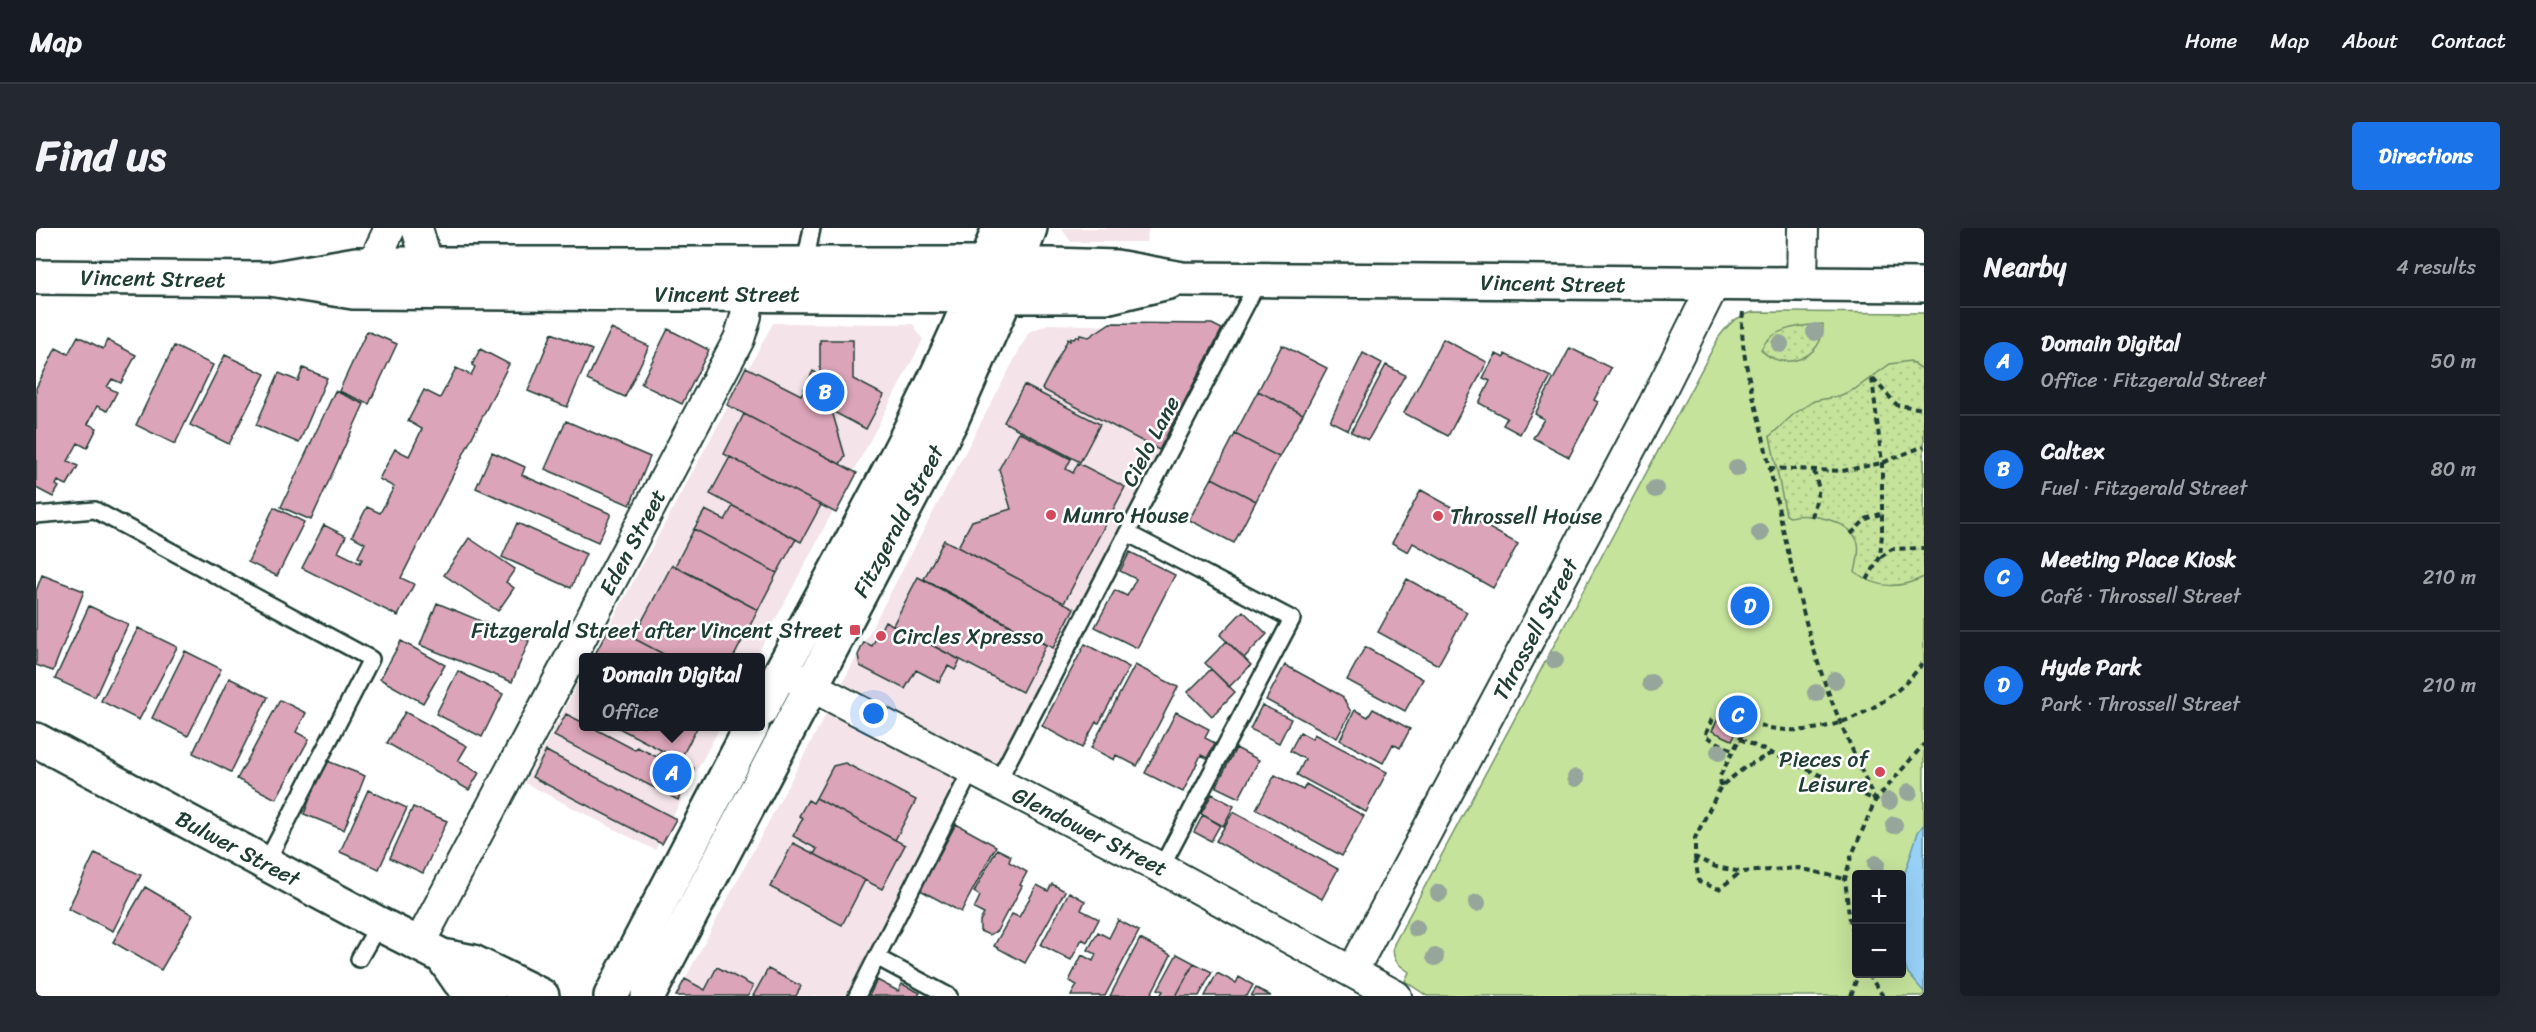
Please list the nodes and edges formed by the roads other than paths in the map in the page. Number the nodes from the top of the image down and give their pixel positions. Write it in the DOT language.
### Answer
graph roads {
  1 [pos="390,228"];
  2 [pos="417,228"];
  3 [pos="812,228"];
  4 [pos="999,228"];
  5 [pos="1030,228"];
  6 [pos="1803,228"];
  7 [pos="373,264"];
  8 [pos="805,264"];
  9 [pos="986,264"];
  10 [pos="1018,264"];
  11 [pos="428,265"];
  12 [pos="36,277"];
  13 [pos="270,279"];
  14 [pos="1182,279"];
  15 [pos="1259,280"];
  16 [pos="1714,284"];
  17 [pos="1802,285"];
  18 [pos="1924,285"];
  19 [pos="748,294"];
  20 [pos="974,296"];
  21 [pos="1006,297"];
  22 [pos="36,515"];
  23 [pos="1127,533"];
  24 [pos="580,653"];
  25 [pos="579,655"];
  26 [pos="781,671"];
  27 [pos="811,685"];
  28 [pos="765,701"];
  29 [pos="749,731"];
  30 [pos="36,740"];
  31 [pos="984,776"];
  32 [pos="266,863"];
  33 [pos="1161,867"];
  34 [pos="379,924"];
  35 [pos="430,950"];
  36 [pos="878,958"];
  37 [pos="359,959"];
  38 [pos="1353,972"];
  39 [pos="488,996"];
  40 [pos="542,996"];
  41 [pos="611,996"];
  42 [pos="648,996"];
  43 [pos="858,996"];
  44 [pos="949,996"];
  45 [pos="1396,996"];
  1 -- 7 [label="street"];
  2 -- 11 [label="street"];
  3 -- 8 [label="lane"];
  4 -- 9 [label="main road, Fitzgerald Street"];
  5 -- 10 [label="main road, Fitzgerald Street"];
  6 -- 17 [label="street"];
  7 -- 11 [label="main road, Vincent Street"];
  7 -- 13 [label="main road, Vincent Street"];
  8 -- 9 [label="main road, Vincent Street"];
  8 -- 11 [label="main road, Vincent Street"];
  9 -- 10 [label="main road, Vincent Street"];
  9 -- 20 [label="main road, Fitzgerald Street"];
  10 -- 14 [label="main road, Vincent Street"];
  10 -- 21 [label="main road, Fitzgerald Street"];
  12 -- 13 [label="main road, Vincent Street"];
  13 -- 19 [label="main road, Vincent Street"];
  14 -- 15 [label="main road, Vincent Street"];
  14 -- 21 [label="main road, Vincent Street"];
  15 -- 16 [label="main road, Vincent Street"];
  15 -- 23 [label="lane, Cielo Lane"];
  16 -- 17 [label="main road, Vincent Street"];
  16 -- 38 [label="street, Throssell Street"];
  17 -- 18 [label="main road, Vincent Street"];
  19 -- 20 [label="main road, Vincent Street"];
  19 -- 24 [label="street, Eden Street"];
  20 -- 21 [label="main road, Vincent Street"];
  20 -- 26 [label="main road, Fitzgerald Street"];
  21 -- 27 [label="main road, Fitzgerald Street"];
  22 -- 32 [label="lane"];
  23 -- 31 [label="lane, Cielo Lane"];
  23 -- 33 [label="lane"];
  25 -- 35 [label="street, Eden Street"];
  26 -- 27 [label="street, Glendower Street"];
  26 -- 28 [label="main road, Fitzgerald Street"];
  27 -- 31 [label="street, Glendower Street"];
  27 -- 42 [label="main road, Fitzgerald Street"];
  29 -- 41 [label="main road"];
  30 -- 32 [label="main road, Bulwer Street"];
  31 -- 33 [label="street, Glendower Street"];
  31 -- 36 [label="lane, Cielo Lane"];
  32 -- 34 [label="main road, Bulwer Street"];
  33 -- 38 [label="street, Glendower Street"];
  34 -- 35 [label="main road, Bulwer Street"];
  34 -- 37 [label="lane"];
  35 -- 39 [label="main road, Bulwer Street"];
  35 -- 40 [label="main road, Bulwer Street"];
  36 -- 43 [label="lane, Cielo Lane"];
  36 -- 44 [label="lane"];
  38 -- 45 [label="street, Glendower Street"];
}
